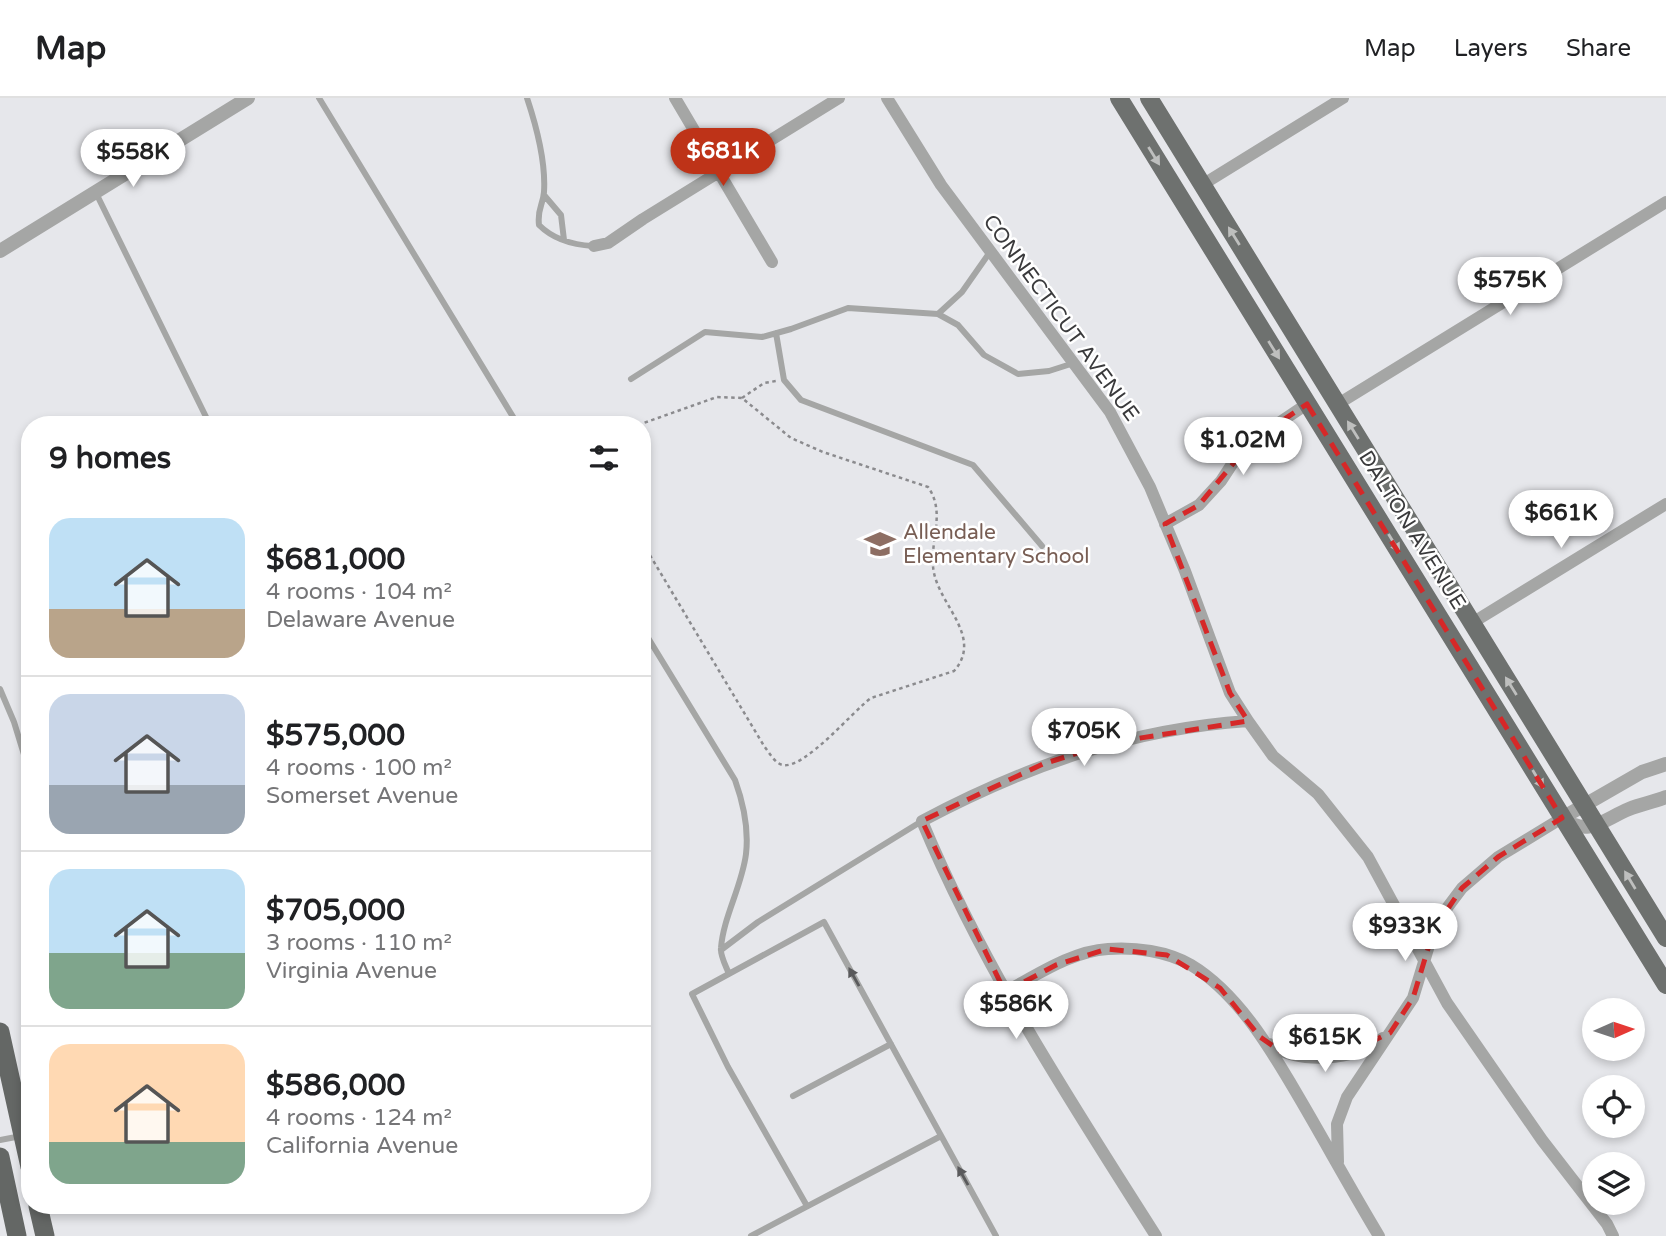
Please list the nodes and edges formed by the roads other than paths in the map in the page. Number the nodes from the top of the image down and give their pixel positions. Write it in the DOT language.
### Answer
graph roads {
  1 [pos="248,98"];
  2 [pos="319,98"];
  3 [pos="527,98"];
  4 [pos="675,98"];
  5 [pos="839,98"];
  6 [pos="887,98"];
  7 [pos="1119,98"];
  8 [pos="1149,98"];
  9 [pos="1343,98"];
  10 [pos="719,171"];
  11 [pos="1202,185"];
  12 [pos="95,191"];
  13 [pos="544,195"];
  14 [pos="1666,202"];
  15 [pos="564,240"];
  16 [pos="594,246"];
  17 [pos="992,250"];
  18 [pos="0,251"];
  19 [pos="772,262"];
  20 [pos="938,314"];
  21 [pos="776,333"];
  22 [pos="1075,363"];
  23 [pos="631,379"];
  24 [pos="1307,404"];
  25 [pos="1338,404"];
  26 [pos="206,416"];
  27 [pos="512,416"];
  28 [pos="1666,504"];
  29 [pos="1165,524"];
  30 [pos="1042,546"];
  31 [pos="1472,623"];
  32 [pos="651,643"];
  33 [pos="0,689"];
  34 [pos="1248,721"];
  35 [pos="21,745"];
  36 [pos="1666,764"];
  37 [pos="1666,797"];
  38 [pos="1585,805"];
  39 [pos="1562,818"];
  40 [pos="922,821"];
  41 [pos="1597,825"];
  42 [pos="1666,938"];
  43 [pos="720,950"];
  44 [pos="1423,959"];
  45 [pos="729,974"];
  46 [pos="1666,985"];
  47 [pos="1005,992"];
  48 [pos="0,1032"];
  49 [pos="1390,1033"];
  50 [pos="1260,1037"];
  51 [pos="891,1044"];
  52 [pos="793,1096"];
  53 [pos="21,1115"];
  54 [pos="21,1136"];
  55 [pos="941,1136"];
  56 [pos="0,1140"];
  57 [pos="0,1157"];
  58 [pos="1338,1164"];
  59 [pos="807,1206"];
  60 [pos="40,1214"];
  61 [pos="17,1236"];
  62 [pos="45,1236"];
  63 [pos="751,1236"];
  64 [pos="996,1236"];
  65 [pos="1156,1236"];
  66 [pos="1379,1236"];
  67 [pos="1614,1236"];
  1 -- 12 [label="street"];
  2 -- 27 [label="lane"];
  3 -- 13 [label="lane"];
  4 -- 10 [label="street"];
  5 -- 10 [label="street"];
  6 -- 17 [label="street, CONNECTICUT AVENUE"];
  7 -- 24 [label="main road, DALTON AVENUE, one-way"];
  8 -- 11 [label="main road, DALTON AVENUE"];
  9 -- 11 [label="street"];
  10 -- 16 [label="street"];
  10 -- 19 [label="street"];
  25 -- 11 [label="main road, DALTON AVENUE, one-way"];
  12 -- 18 [label="street"];
  12 -- 26 [label="lane"];
  13 -- 15 [label="lane"];
  13 -- 15 [label="lane"];
  14 -- 25 [label="street"];
  15 -- 16 [label="lane"];
  17 -- 20 [label="lane"];
  17 -- 22 [label="street, CONNECTICUT AVENUE"];
  20 -- 21 [label="lane"];
  20 -- 22 [label="lane"];
  21 -- 23 [label="lane"];
  21 -- 30 [label="lane"];
  22 -- 29 [label="street, CONNECTICUT AVENUE"];
  24 -- 29 [label="street"];
  24 -- 39 [label="main road, DALTON AVENUE, one-way"];
  31 -- 25 [label="main road, DALTON AVENUE, one-way"];
  28 -- 31 [label="street"];
  29 -- 34 [label="street, CONNECTICUT AVENUE"];
  38 -- 31 [label="main road, DALTON AVENUE, one-way"];
  32 -- 43 [label="lane"];
  33 -- 35 [label="lane"];
  34 -- 40 [label="street"];
  34 -- 44 [label="street, CONNECTICUT AVENUE"];
  36 -- 38 [label="street"];
  37 -- 41 [label="street"];
  38 -- 39 [label="street"];
  38 -- 41 [label="main road, DALTON AVENUE"];
  39 -- 41 [label="street"];
  39 -- 44 [label="street"];
  39 -- 46 [label="main road, DALTON AVENUE"];
  40 -- 43 [label="lane"];
  40 -- 47 [label="street"];
  42 -- 41 [label="main road, DALTON AVENUE, one-way"];
  43 -- 45 [label="lane"];
  44 -- 49 [label="street"];
  44 -- 67 [label="street, CONNECTICUT AVENUE"];
  51 -- 45 [label="lane, one-way"];
  45 -- 59 [label="lane"];
  47 -- 50 [label="street"];
  47 -- 65 [label="street"];
  48 -- 53 [label="highway"];
  49 -- 50 [label="street"];
  49 -- 58 [label="street"];
  50 -- 58 [label="street"];
  51 -- 52 [label="lane"];
  51 -- 55 [label="lane"];
  54 -- 56 [label="lane"];
  55 -- 59 [label="lane"];
  64 -- 55 [label="lane, one-way"];
  57 -- 61 [label="highway"];
  58 -- 66 [label="street"];
  59 -- 63 [label="lane"];
  60 -- 62 [label="highway"];
}
